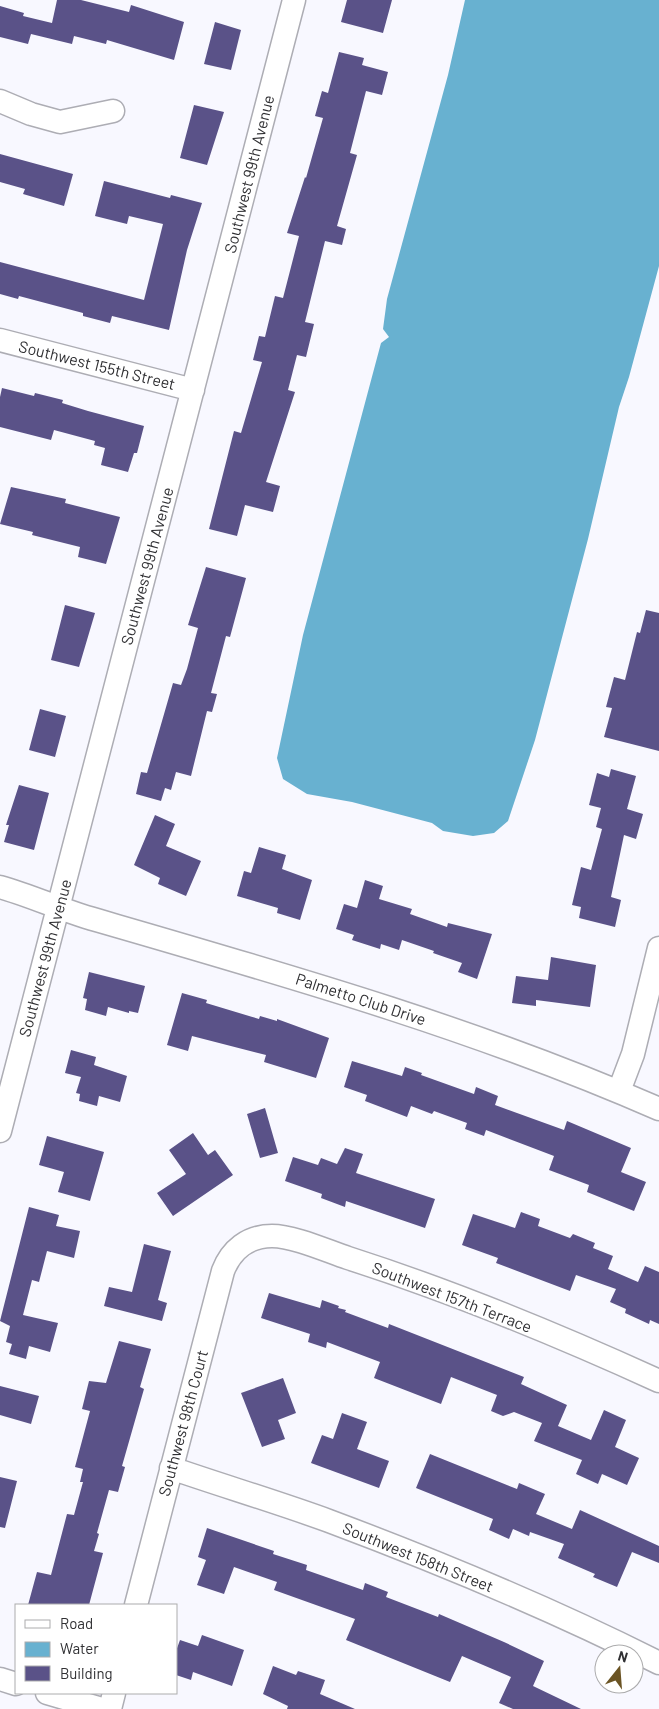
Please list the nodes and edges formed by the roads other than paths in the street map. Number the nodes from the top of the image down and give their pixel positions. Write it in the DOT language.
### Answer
graph roads {
  1 [pos="294,0"];
  2 [pos="0,101"];
  3 [pos="113,111"];
  4 [pos="0,340"];
  5 [pos="193,390"];
  6 [pos="0,887"];
  7 [pos="58,907"];
  8 [pos="659,948"];
  9 [pos="619,1091"];
  10 [pos="659,1109"];
  11 [pos="0,1129"];
  12 [pos="241,1246"];
  13 [pos="659,1381"];
  14 [pos="171,1468"];
  15 [pos="136,1604"];
  16 [pos="659,1663"];
  17 [pos="0,1679"];
  18 [pos="15,1684"];
  19 [pos="50,1694"];
  20 [pos="114,1694"];
  21 [pos="102,1709"];
  22 [pos="110,1709"];
  1 -- 5 [label="street, Southwest 99th Avenue"];
  2 -- 3 [label="street"];
  4 -- 5 [label="street, Southwest 155th Street"];
  5 -- 7 [label="street, Southwest 99th Avenue"];
  6 -- 7 [label="street, Palmetto Club Drive"];
  7 -- 9 [label="street, Palmetto Club Drive"];
  7 -- 11 [label="street, Southwest 99th Avenue"];
  8 -- 9 [label="street"];
  9 -- 10 [label="street, Palmetto Club Drive"];
  12 -- 13 [label="street, Southwest 157th Terrace"];
  12 -- 14 [label="street, Southwest 98th Court"];
  14 -- 15 [label="street, Southwest 98th Court"];
  14 -- 16 [label="street, Southwest 158th Street"];
  17 -- 18 [label="street"];
  19 -- 21 [label="street"];
  20 -- 22 [label="street"];
}
